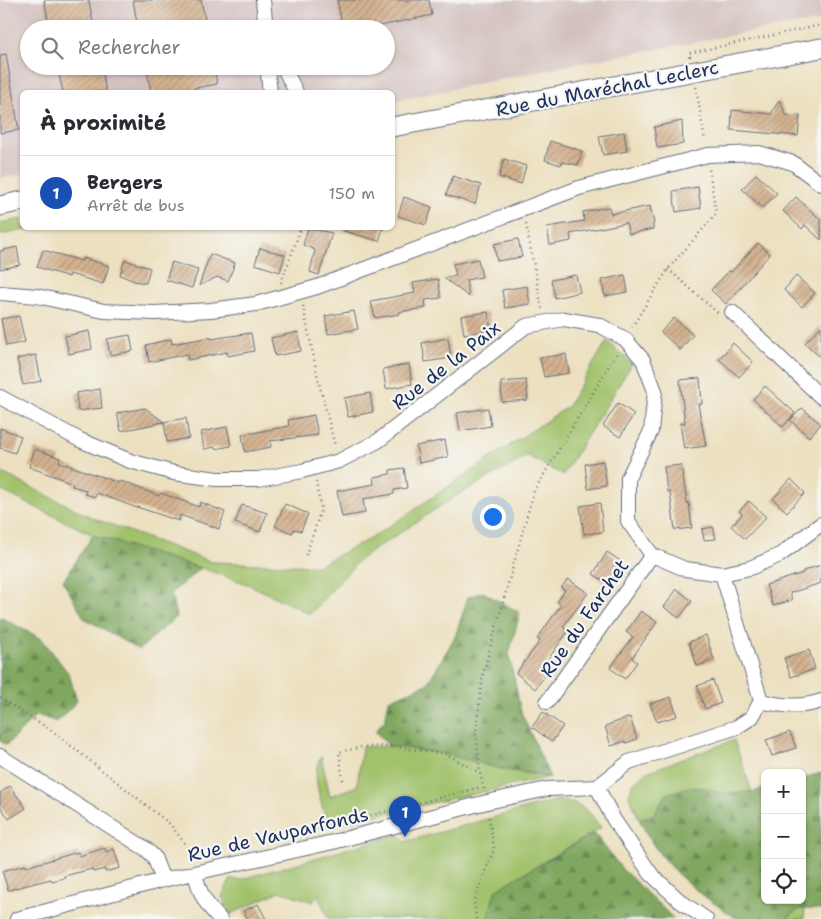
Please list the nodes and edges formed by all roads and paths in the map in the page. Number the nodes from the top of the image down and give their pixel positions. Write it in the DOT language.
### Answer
graph roads {
  1 [pos="263,0"];
  2 [pos="265,20"];
  3 [pos="821,25"];
  4 [pos="821,48"];
  5 [pos="693,72"];
  6 [pos="269,75"];
  7 [pos="288,75"];
  8 [pos="270,90"];
  9 [pos="295,90"];
  10 [pos="395,126"];
  11 [pos="708,155"];
  12 [pos="821,184"];
  13 [pos="20,197"];
  14 [pos="20,202"];
  15 [pos="0,205"];
  16 [pos="521,210"];
  17 [pos="300,230"];
  18 [pos="668,268"];
  19 [pos="300,292"];
  20 [pos="0,293"];
  21 [pos="276,298"];
  22 [pos="732,312"];
  23 [pos="545,323"];
  24 [pos="625,338"];
  25 [pos="0,397"];
  26 [pos="821,397"];
  27 [pos="339,461"];
  28 [pos="313,468"];
  29 [pos="821,524"];
  30 [pos="306,555"];
  31 [pos="652,555"];
  32 [pos="722,574"];
  33 [pos="0,698"];
  34 [pos="761,701"];
  35 [pos="821,701"];
  36 [pos="547,702"];
  37 [pos="0,756"];
  38 [pos="343,780"];
  39 [pos="483,787"];
  40 [pos="597,787"];
  41 [pos="487,802"];
  42 [pos="290,836"];
  43 [pos="204,856"];
  44 [pos="195,873"];
  45 [pos="162,880"];
  46 [pos="17,919"];
  47 [pos="220,919"];
  48 [pos="476,919"];
  49 [pos="706,919"];
  1 -- 2 [label="street"];
  3 -- 5 [label="path"];
  4 -- 5 [label="main road, Rue du Maréchal Leclerc"];
  5 -- 10 [label="main road, Rue du Maréchal Leclerc"];
  5 -- 11 [label="path"];
  6 -- 8 [label="street"];
  7 -- 9 [label="street"];
  11 -- 12 [label="street"];
  11 -- 16 [label="street"];
  11 -- 18 [label="path"];
  13 -- 15 [label="street"];
  14 -- 15 [label="main road"];
  16 -- 19 [label="street"];
  16 -- 23 [label="path"];
  17 -- 21 [label="path"];
  18 -- 22 [label="path"];
  18 -- 24 [label="path"];
  19 -- 21 [label="street"];
  19 -- 27 [label="path"];
  20 -- 21 [label="street"];
  22 -- 26 [label="street"];
  23 -- 24 [label="street, Rue de la Paix"];
  23 -- 27 [label="street, Rue de la Paix"];
  24 -- 31 [label="street, Rue de la Paix"];
  24 -- 38 [label="path"];
  25 -- 28 [label="street, Rue de la Paix"];
  27 -- 28 [label="street, Rue de la Paix"];
  28 -- 30 [label="path"];
  29 -- 32 [label="street"];
  31 -- 32 [label="street"];
  31 -- 36 [label="street, Rue du Farchet"];
  32 -- 34 [label="street"];
  33 -- 43 [label="path"];
  34 -- 35 [label="street"];
  34 -- 40 [label="street"];
  37 -- 45 [label="street"];
  39 -- 42 [label="path"];
  40 -- 41 [label="street, Rue de Vauparfonds"];
  40 -- 49 [label="street"];
  41 -- 44 [label="street, Rue de Vauparfonds"];
  41 -- 48 [label="path"];
  44 -- 45 [label="street, Rue de Vauparfonds"];
  44 -- 47 [label="street"];
  45 -- 46 [label="street, Rue de Vauparfonds"];
}
